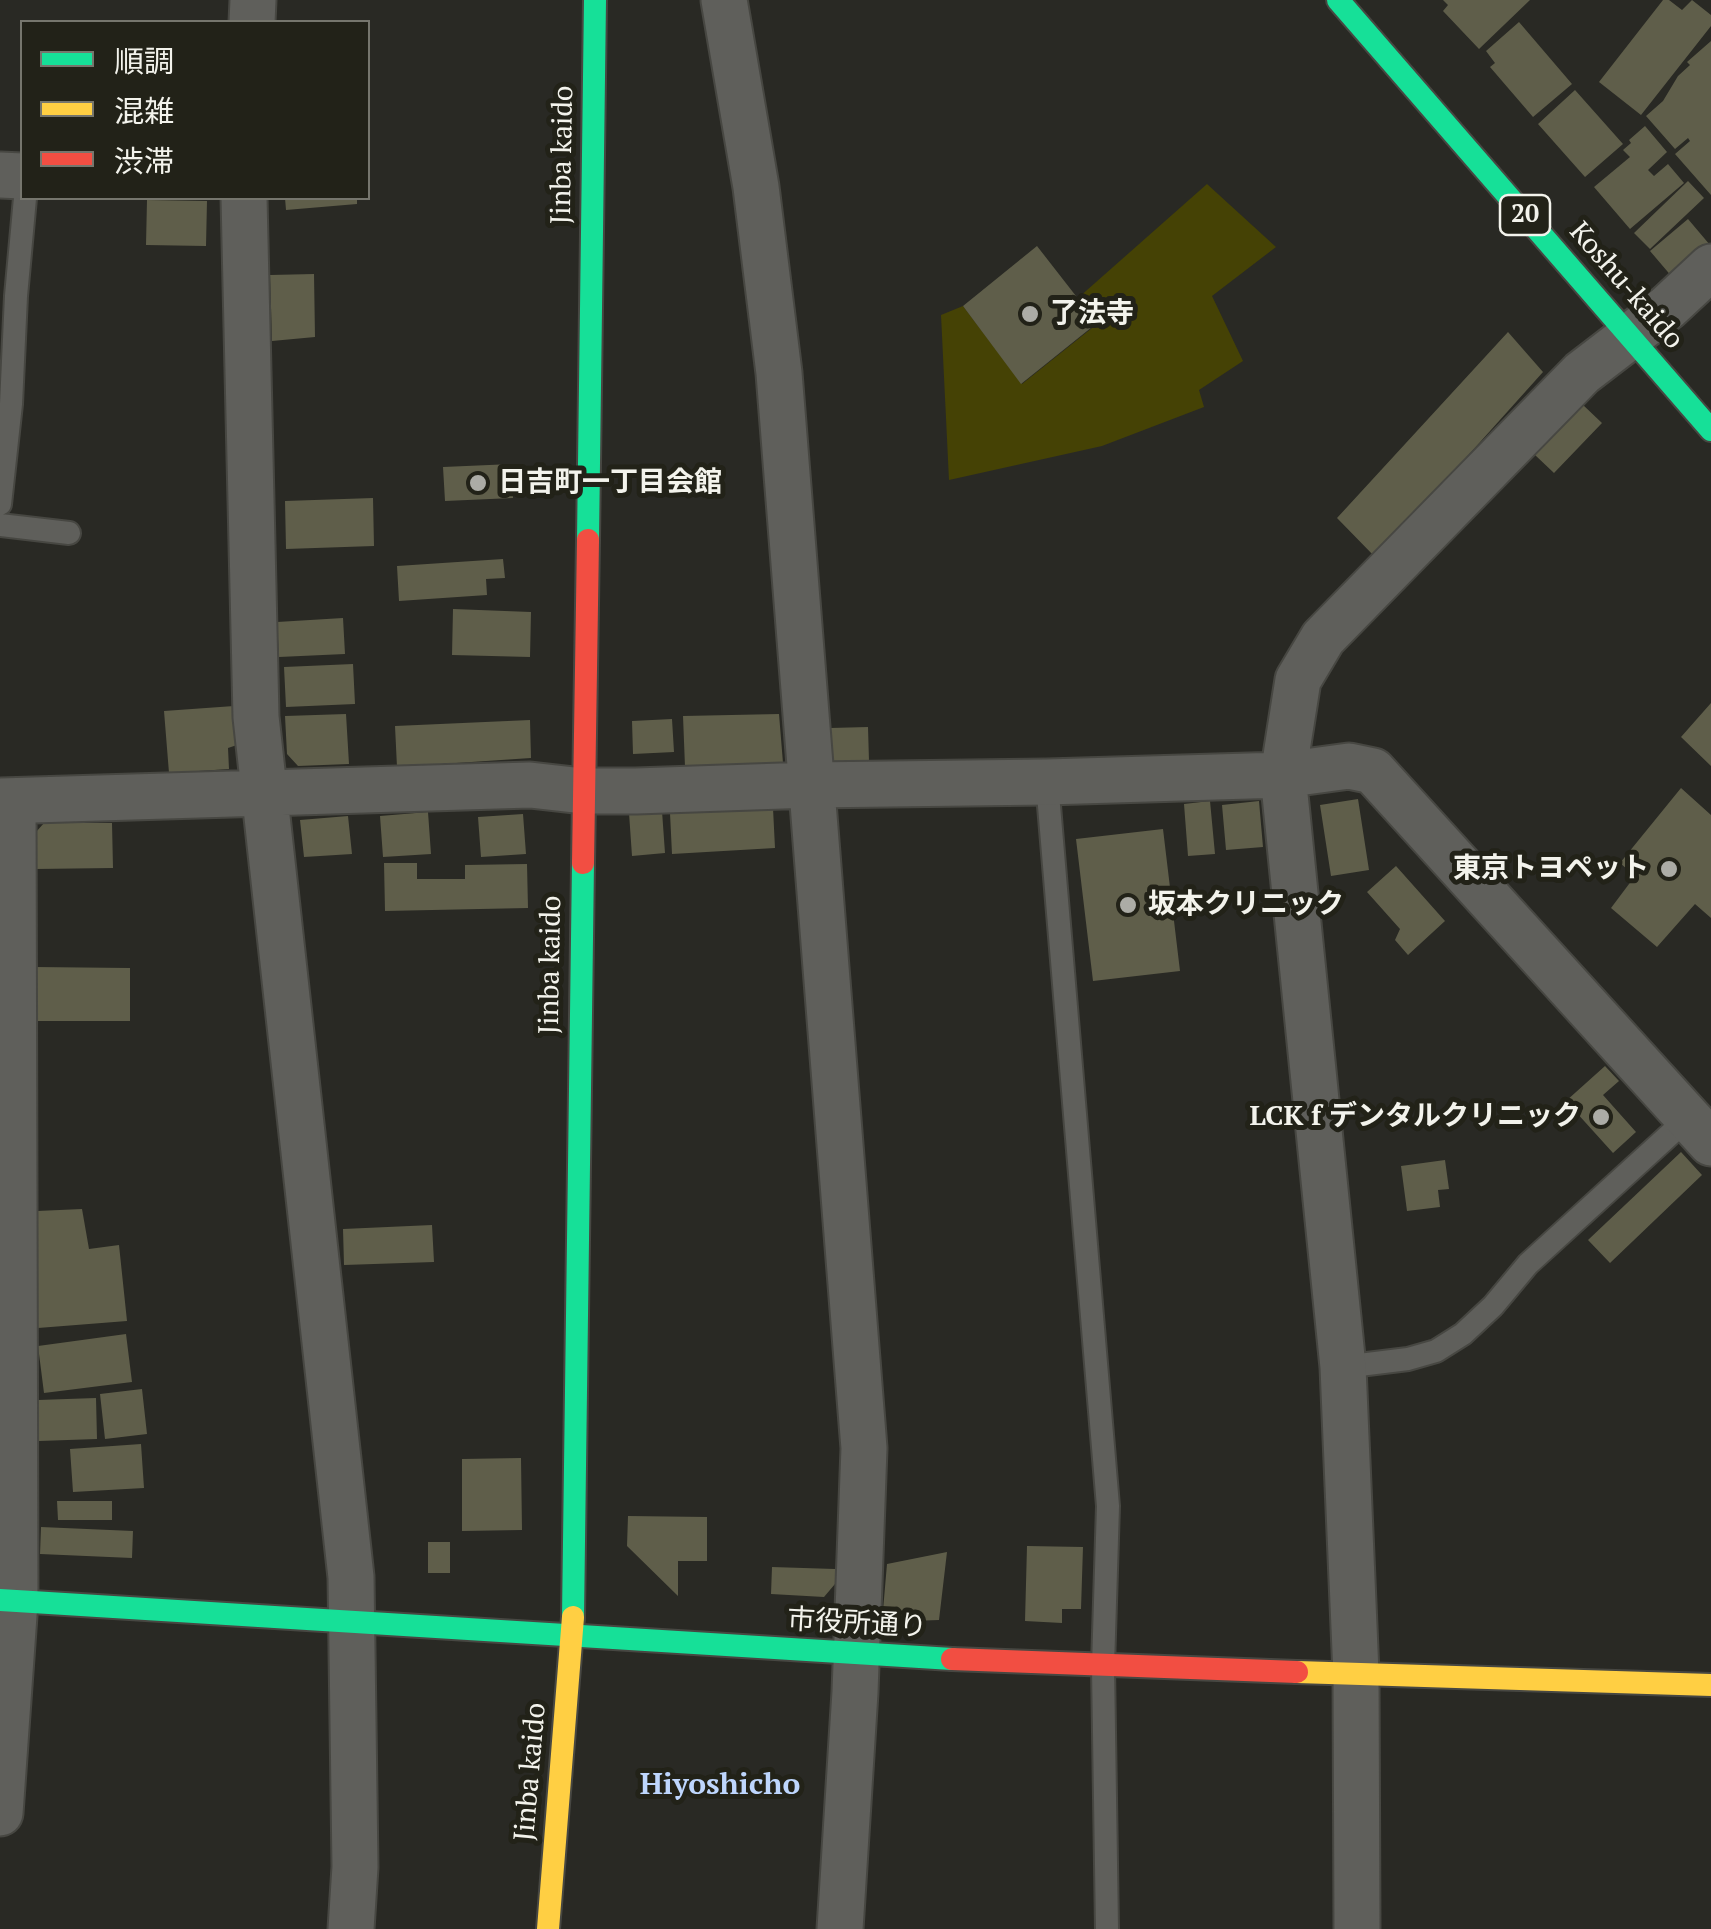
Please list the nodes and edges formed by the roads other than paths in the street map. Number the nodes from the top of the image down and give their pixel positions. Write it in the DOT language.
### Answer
graph roads {
  1 [pos="595,0"];
  2 [pos="724,0"];
  3 [pos="1338,0"];
  4 [pos="26,200"];
  5 [pos="244,200"];
  6 [pos="1711,267"];
  7 [pos="1629,337"];
  8 [pos="1711,430"];
  9 [pos="0,504"];
  10 [pos="0,525"];
  11 [pos="69,533"];
  12 [pos="1283,775"];
  13 [pos="1047,782"];
  14 [pos="811,785"];
  15 [pos="583,791"];
  16 [pos="266,793"];
  17 [pos="6,801"];
  18 [pos="1703,1129"];
  19 [pos="1344,1367"];
  20 [pos="7,1601"];
  21 [pos="352,1622"];
  22 [pos="572,1635"];
  23 [pos="857,1655"];
  24 [pos="1104,1666"];
  25 [pos="1356,1674"];
  26 [pos="1711,1685"];
  27 [pos="0,1813"];
  28 [pos="351,1929"];
  29 [pos="548,1929"];
  30 [pos="840,1929"];
  31 [pos="1106,1929"];
  32 [pos="1357,1929"];
  1 -- 15 [label="main road, Jinba kaido"];
  2 -- 14 [label="street"];
  3 -- 7 [label="main road, Koshu-kaido / 20"];
  4 -- 9 [label="lane"];
  5 -- 16 [label="street"];
  6 -- 7 [label="street"];
  7 -- 8 [label="main road, Koshu-kaido / 20"];
  7 -- 12 [label="street"];
  10 -- 11 [label="lane"];
  12 -- 13 [label="street"];
  12 -- 18 [label="street"];
  12 -- 19 [label="street"];
  13 -- 14 [label="street"];
  13 -- 24 [label="lane"];
  14 -- 15 [label="street"];
  14 -- 23 [label="street"];
  15 -- 16 [label="street"];
  15 -- 22 [label="main road, Jinba kaido"];
  16 -- 17 [label="street"];
  16 -- 21 [label="street"];
  17 -- 20 [label="street"];
  18 -- 19 [label="lane"];
  19 -- 25 [label="street"];
  20 -- 21 [label="main road, 市役所通り"];
  20 -- 27 [label="street"];
  21 -- 22 [label="main road, 市役所通り"];
  21 -- 28 [label="street"];
  22 -- 23 [label="main road, 市役所通り"];
  22 -- 29 [label="main road, Jinba kaido"];
  23 -- 24 [label="main road, 市役所通り"];
  23 -- 30 [label="street"];
  24 -- 25 [label="main road, 市役所通り"];
  24 -- 31 [label="lane"];
  25 -- 26 [label="main road, 市役所通り"];
  25 -- 32 [label="street"];
}
